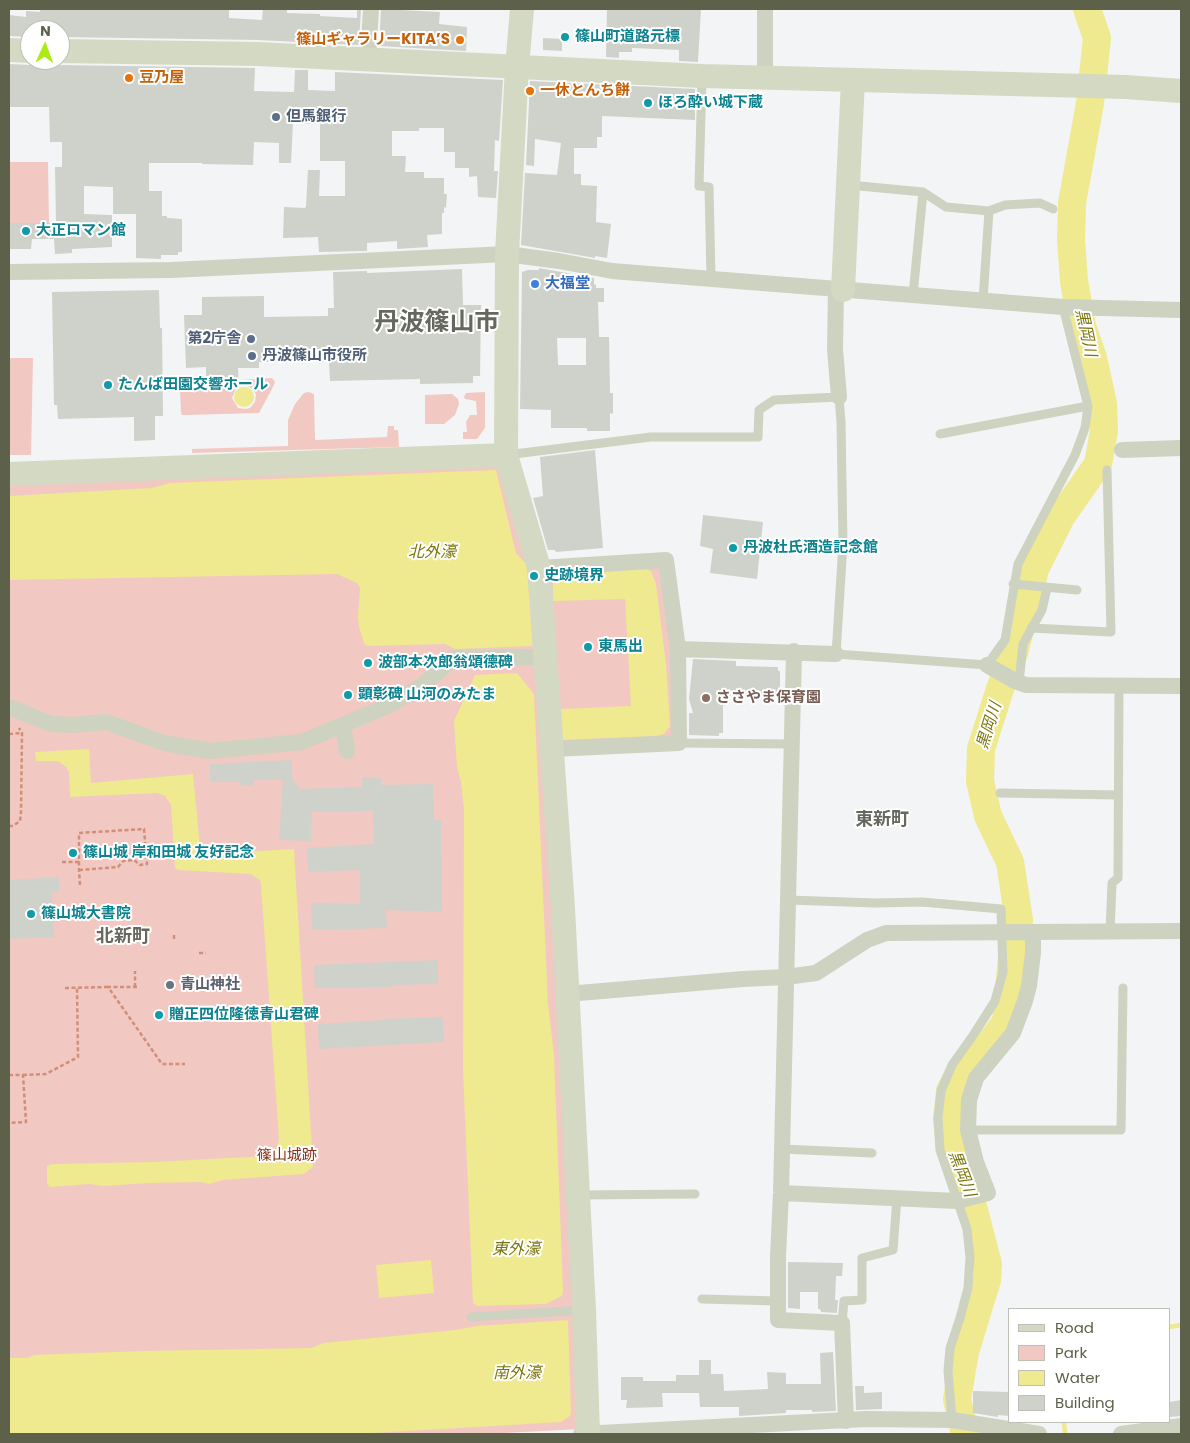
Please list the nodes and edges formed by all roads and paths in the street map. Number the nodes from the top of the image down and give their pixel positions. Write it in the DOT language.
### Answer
graph roads {
  1 [pos="371,9"];
  2 [pos="522,9"];
  3 [pos="765,9"];
  4 [pos="70,51"];
  5 [pos="368,60"];
  6 [pos="517,67"];
  7 [pos="702,76"];
  8 [pos="765,77"];
  9 [pos="852,80"];
  10 [pos="1181,91"];
  11 [pos="848,185"];
  12 [pos="923,192"];
  13 [pos="1053,209"];
  14 [pos="989,211"];
  15 [pos="507,254"];
  16 [pos="9,272"];
  17 [pos="711,278"];
  18 [pos="840,290"];
  19 [pos="913,295"];
  20 [pos="983,300"];
  21 [pos="1063,307"];
  22 [pos="1181,310"];
  23 [pos="839,397"];
  24 [pos="1088,406"];
  25 [pos="940,434"];
  26 [pos="1181,448"];
  27 [pos="1122,450"];
  28 [pos="506,455"];
  29 [pos="1107,470"];
  30 [pos="9,474"];
  31 [pos="540,568"];
  32 [pos="1013,584"];
  33 [pos="1047,588"];
  34 [pos="1077,590"];
  35 [pos="1031,628"];
  36 [pos="678,649"];
  37 [pos="794,651"];
  38 [pos="836,654"];
  39 [pos="546,657"];
  40 [pos="992,668"];
  41 [pos="1017,682"];
  42 [pos="1120,686"];
  43 [pos="1181,686"];
  44 [pos="9,707"];
  45 [pos="344,725"];
  46 [pos="22,733"];
  47 [pos="9,734"];
  48 [pos="21,738"];
  49 [pos="679,742"];
  50 [pos="792,744"];
  51 [pos="553,749"];
  52 [pos="347,751"];
  53 [pos="1000,793"];
  54 [pos="1118,795"];
  55 [pos="9,826"];
  56 [pos="62,862"];
  57 [pos="79,862"];
  58 [pos="79,870"];
  59 [pos="80,885"];
  60 [pos="788,900"];
  61 [pos="1003,931"];
  62 [pos="1181,931"];
  63 [pos="1030,932"];
  64 [pos="1110,932"];
  65 [pos="174,935"];
  66 [pos="174,941"];
  67 [pos="199,953"];
  68 [pos="206,953"];
  69 [pos="135,971"];
  70 [pos="786,978"];
  71 [pos="65,988"];
  72 [pos="77,988"];
  73 [pos="108,988"];
  74 [pos="1123,988"];
  75 [pos="567,994"];
  76 [pos="185,1064"];
  77 [pos="9,1075"];
  78 [pos="23,1075"];
  79 [pos="9,1123"];
  80 [pos="968,1130"];
  81 [pos="782,1149"];
  82 [pos="872,1153"];
  83 [pos="781,1193"];
  84 [pos="694,1194"];
  85 [pos="578,1195"];
  86 [pos="897,1198"];
  87 [pos="959,1201"];
  88 [pos="702,1299"];
  89 [pos="778,1301"];
  90 [pos="584,1310"];
  91 [pos="471,1317"];
  92 [pos="842,1322"];
  93 [pos="952,1420"];
  94 [pos="846,1421"];
  95 [pos="1181,1426"];
  96 [pos="866,1427"];
  97 [pos="802,1429"];
  98 [pos="581,1434"];
  99 [pos="588,1434"];
  100 [pos="1039,1434"];
  101 [pos="1121,1434"];
  1 -- 5 [label="street"];
  2 -- 6 [label="street"];
  3 -- 8 [label="street"];
  4 -- 5 [label="street"];
  5 -- 6 [label="street"];
  6 -- 7 [label="street"];
  6 -- 15 [label="street"];
  7 -- 8 [label="street"];
  7 -- 17 [label="lane"];
  8 -- 9 [label="street"];
  9 -- 10 [label="street"];
  9 -- 11 [label="street"];
  11 -- 12 [label="lane"];
  11 -- 18 [label="street"];
  12 -- 14 [label="lane"];
  12 -- 19 [label="lane"];
  13 -- 14 [label="lane"];
  14 -- 20 [label="lane"];
  15 -- 16 [label="street"];
  15 -- 17 [label="street"];
  15 -- 28 [label="street"];
  17 -- 18 [label="street"];
  18 -- 19 [label="street"];
  18 -- 23 [label="street"];
  19 -- 20 [label="street"];
  20 -- 21 [label="street"];
  21 -- 22 [label="street"];
  21 -- 24 [label="lane"];
  23 -- 28 [label="lane"];
  23 -- 38 [label="lane"];
  24 -- 25 [label="lane"];
  24 -- 32 [label="lane"];
  26 -- 27 [label="street"];
  28 -- 30 [label="street"];
  28 -- 31 [label="street"];
  29 -- 35 [label="lane"];
  31 -- 36 [label="street"];
  31 -- 39 [label="street"];
  32 -- 33 [label="lane"];
  32 -- 40 [label="lane"];
  33 -- 34 [label="lane"];
  33 -- 35 [label="lane"];
  35 -- 41 [label="lane"];
  36 -- 37 [label="street"];
  36 -- 49 [label="street"];
  37 -- 38 [label="street"];
  37 -- 50 [label="street"];
  38 -- 40 [label="lane"];
  39 -- 45 [label="street"];
  39 -- 51 [label="street"];
  40 -- 41 [label="street"];
  41 -- 42 [label="street"];
  42 -- 43 [label="street"];
  42 -- 54 [label="lane"];
  44 -- 45 [label="street"];
  45 -- 52 [label="street"];
  46 -- 47 [label="path"];
  48 -- 55 [label="path"];
  49 -- 50 [label="lane"];
  49 -- 51 [label="street"];
  50 -- 60 [label="street"];
  51 -- 75 [label="street"];
  53 -- 54 [label="lane"];
  54 -- 64 [label="lane"];
  56 -- 57 [label="path"];
  57 -- 58 [label="path"];
  57 -- 58 [label="path"];
  58 -- 59 [label="path"];
  60 -- 61 [label="lane"];
  60 -- 70 [label="street"];
  61 -- 63 [label="street"];
  61 -- 70 [label="street"];
  61 -- 87 [label="lane"];
  62 -- 64 [label="street"];
  63 -- 64 [label="street"];
  63 -- 80 [label="street"];
  65 -- 66 [label="path"];
  67 -- 68 [label="path"];
  69 -- 73 [label="path"];
  70 -- 75 [label="street"];
  70 -- 81 [label="street"];
  71 -- 72 [label="path"];
  72 -- 73 [label="path"];
  72 -- 78 [label="path"];
  73 -- 76 [label="path"];
  74 -- 80 [label="lane"];
  75 -- 85 [label="street"];
  77 -- 78 [label="path"];
  78 -- 79 [label="path"];
  80 -- 87 [label="street"];
  81 -- 82 [label="lane"];
  81 -- 83 [label="street"];
  83 -- 86 [label="street"];
  83 -- 89 [label="street"];
  84 -- 85 [label="lane"];
  85 -- 90 [label="street"];
  86 -- 87 [label="street"];
  86 -- 92 [label="lane"];
  87 -- 93 [label="lane"];
  88 -- 89 [label="lane"];
  89 -- 92 [label="street"];
  90 -- 91 [label="lane"];
  90 -- 99 [label="street"];
  92 -- 94 [label="street"];
  93 -- 96 [label="street"];
  93 -- 100 [label="street"];
  94 -- 96 [label="street"];
  94 -- 97 [label="street"];
  95 -- 101 [label="street"];
  97 -- 99 [label="street"];
  98 -- 99 [label="street"];
}
